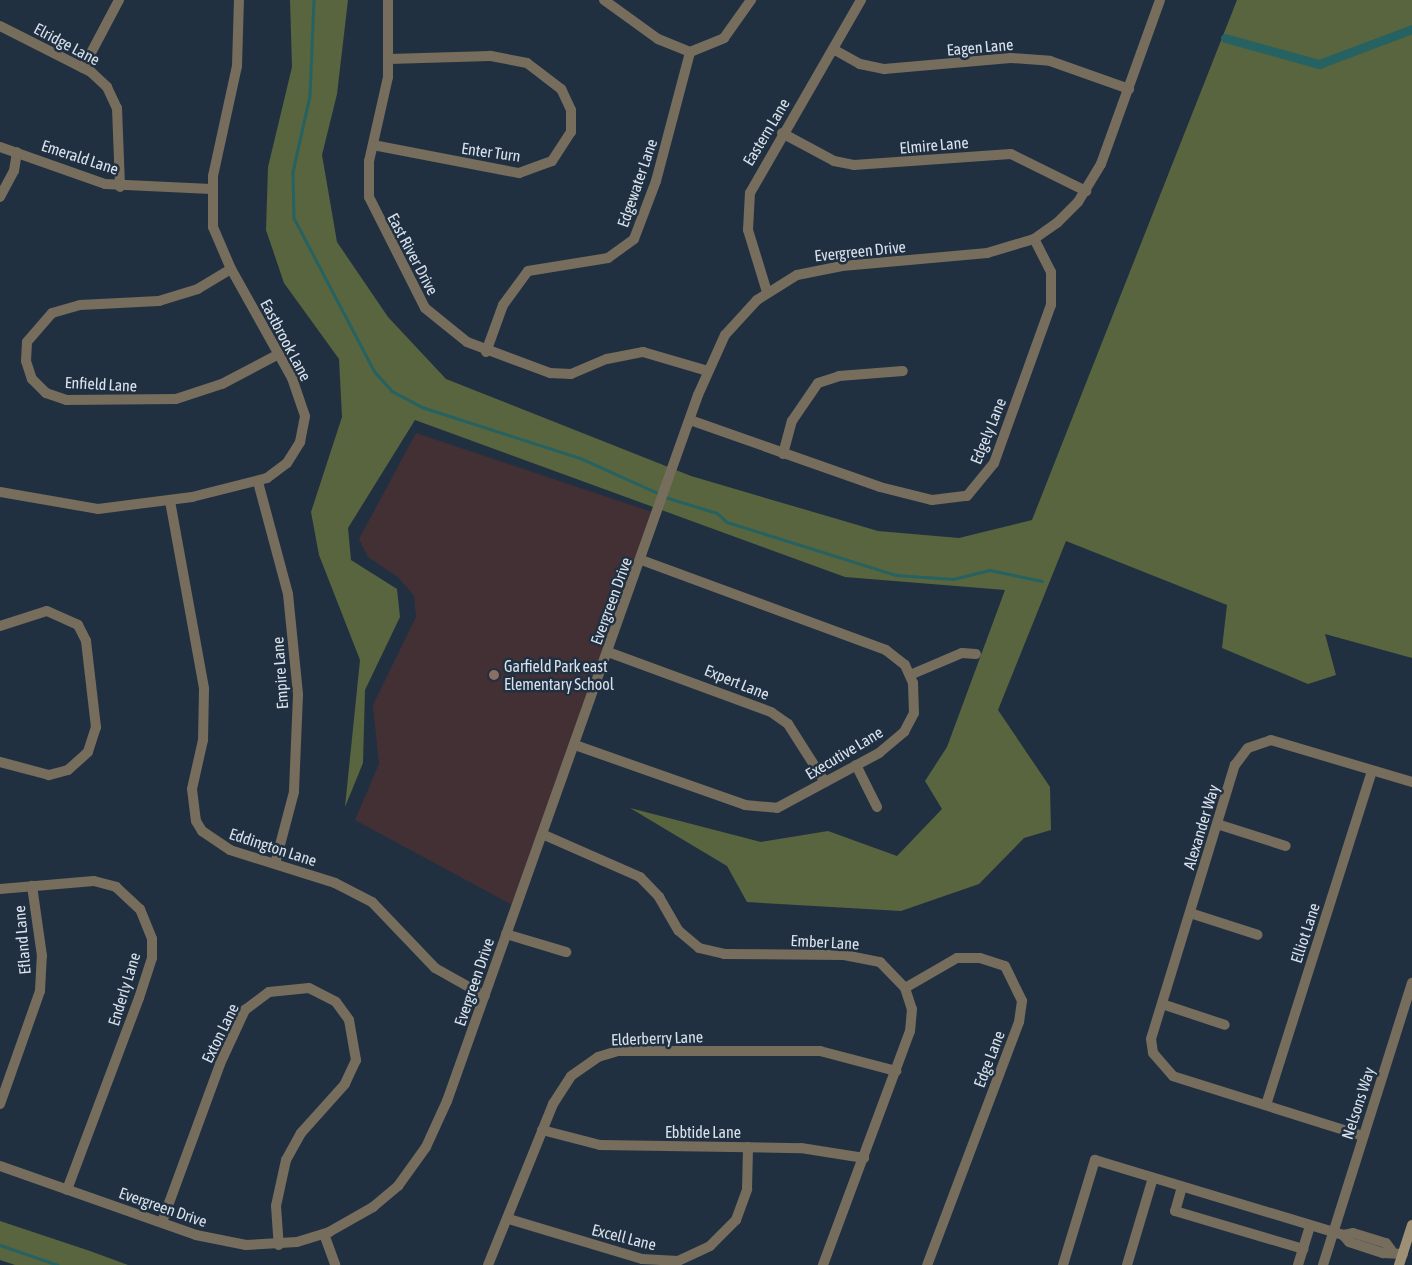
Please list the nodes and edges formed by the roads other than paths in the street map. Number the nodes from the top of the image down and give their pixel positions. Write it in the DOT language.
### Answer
graph roads {
  1 [pos="119,0"];
  2 [pos="239,0"];
  3 [pos="388,0"];
  4 [pos="604,0"];
  5 [pos="751,0"];
  6 [pos="862,0"];
  7 [pos="1160,0"];
  8 [pos="0,26"];
  9 [pos="833,49"];
  10 [pos="690,52"];
  11 [pos="389,59"];
  12 [pos="83,68"];
  13 [pos="1129,89"];
  14 [pos="782,133"];
  15 [pos="374,145"];
  16 [pos="0,147"];
  17 [pos="17,152"];
  18 [pos="120,187"];
  19 [pos="211,189"];
  20 [pos="1086,191"];
  21 [pos="0,197"];
  22 [pos="1034,239"];
  23 [pos="231,269"];
  24 [pos="767,292"];
  25 [pos="486,352"];
  26 [pos="279,354"];
  27 [pos="708,371"];
  28 [pos="903,371"];
  29 [pos="690,420"];
  30 [pos="782,454"];
  31 [pos="258,482"];
  32 [pos="0,492"];
  33 [pos="170,501"];
  34 [pos="641,560"];
  35 [pos="0,626"];
  36 [pos="608,652"];
  37 [pos="976,654"];
  38 [pos="910,674"];
  39 [pos="574,745"];
  40 [pos="0,762"];
  41 [pos="856,765"];
  42 [pos="1372,770"];
  43 [pos="825,782"];
  44 [pos="1412,782"];
  45 [pos="876,807"];
  46 [pos="1217,824"];
  47 [pos="542,834"];
  48 [pos="1286,846"];
  49 [pos="275,864"];
  50 [pos="32,886"];
  51 [pos="0,890"];
  52 [pos="1190,913"];
  53 [pos="506,934"];
  54 [pos="1258,935"];
  55 [pos="566,952"];
  56 [pos="1412,983"];
  57 [pos="905,988"];
  58 [pos="484,996"];
  59 [pos="1162,1004"];
  60 [pos="1225,1025"];
  61 [pos="896,1071"];
  62 [pos="0,1104"];
  63 [pos="1266,1105"];
  64 [pos="542,1130"];
  65 [pos="1364,1136"];
  66 [pos="748,1147"];
  67 [pos="864,1158"];
  68 [pos="0,1166"];
  69 [pos="1153,1178"];
  70 [pos="1182,1187"];
  71 [pos="68,1190"];
  72 [pos="509,1219"];
  73 [pos="162,1222"];
  74 [pos="1412,1225"];
  75 [pos="1310,1226"];
  76 [pos="324,1234"];
  77 [pos="1338,1234"];
  78 [pos="279,1245"];
  79 [pos="1303,1249"];
  80 [pos="1403,1254"];
  81 [pos="335,1265"];
  82 [pos="488,1265"];
  83 [pos="823,1265"];
  84 [pos="926,1265"];
  85 [pos="1063,1265"];
  86 [pos="1127,1265"];
  87 [pos="1298,1265"];
  88 [pos="1322,1265"];
  89 [pos="1399,1265"];
  1 -- 12 [label="street"];
  2 -- 19 [label="street, Eastbrook Lane"];
  3 -- 11 [label="street, East River Drive"];
  4 -- 10 [label="street"];
  5 -- 10 [label="street"];
  6 -- 9 [label="street, Eastern Lane"];
  7 -- 13 [label="street, Evergreen Drive"];
  8 -- 12 [label="street, Elridge Lane"];
  9 -- 13 [label="street, Eagen Lane"];
  9 -- 14 [label="street, Eastern Lane"];
  10 -- 25 [label="street, Edgewater Lane"];
  11 -- 15 [label="street, East River Drive"];
  11 -- 15 [label="street, Enter Turn"];
  12 -- 18 [label="street, Elridge Lane"];
  13 -- 20 [label="street, Evergreen Drive"];
  14 -- 20 [label="street, Elmire Lane"];
  14 -- 24 [label="street, Eastern Lane"];
  15 -- 25 [label="street, East River Drive"];
  16 -- 17 [label="street, Emerald Lane"];
  17 -- 18 [label="street, Emerald Lane"];
  17 -- 21 [label="street"];
  18 -- 19 [label="street, Emerald Lane"];
  19 -- 23 [label="street, Eastbrook Lane"];
  20 -- 22 [label="street, Evergreen Drive"];
  22 -- 24 [label="street, Evergreen Drive"];
  22 -- 30 [label="street, Edgely Lane"];
  23 -- 26 [label="street, Eastbrook Lane"];
  23 -- 26 [label="street, Enfield Lane"];
  24 -- 27 [label="street, Evergreen Drive"];
  25 -- 27 [label="street, East River Drive"];
  26 -- 31 [label="street, Eastbrook Lane"];
  27 -- 29 [label="street, Evergreen Drive"];
  28 -- 30 [label="street"];
  29 -- 30 [label="street, Edgely Lane"];
  29 -- 34 [label="street, Evergreen Drive"];
  31 -- 33 [label="street, Eastbrook Lane"];
  31 -- 49 [label="street, Empire Lane"];
  32 -- 33 [label="street, Eastbrook Lane"];
  33 -- 49 [label="street, Eddington Lane"];
  34 -- 36 [label="street, Evergreen Drive"];
  34 -- 38 [label="street, Executive Lane"];
  35 -- 40 [label="street"];
  36 -- 39 [label="street, Evergreen Drive"];
  36 -- 43 [label="street, Expert Lane"];
  37 -- 38 [label="street"];
  38 -- 41 [label="street, Executive Lane"];
  39 -- 43 [label="street, Executive Lane"];
  39 -- 47 [label="street, Evergreen Drive"];
  41 -- 43 [label="street, Executive Lane"];
  41 -- 45 [label="street"];
  42 -- 44 [label="street, Alexander Way"];
  42 -- 46 [label="street, Alexander Way"];
  42 -- 63 [label="street, Elliot Lane"];
  46 -- 48 [label="street"];
  46 -- 52 [label="street, Alexander Way"];
  47 -- 53 [label="street, Evergreen Drive"];
  47 -- 57 [label="street, Ember Lane"];
  49 -- 58 [label="street, Eddington Lane"];
  50 -- 51 [label="street, Enderly Lane"];
  50 -- 62 [label="street, Efland Lane"];
  50 -- 71 [label="street, Enderly Lane"];
  52 -- 54 [label="street"];
  52 -- 59 [label="street, Alexander Way"];
  53 -- 55 [label="street"];
  53 -- 58 [label="street, Evergreen Drive"];
  56 -- 65 [label="street, Nelsons Way"];
  57 -- 61 [label="street"];
  57 -- 84 [label="street, Edge Lane"];
  58 -- 76 [label="street, Evergreen Drive"];
  59 -- 60 [label="street"];
  59 -- 63 [label="street, Alexander Way"];
  61 -- 64 [label="street, Elderberry Lane"];
  61 -- 67 [label="street"];
  63 -- 65 [label="street"];
  64 -- 66 [label="street, Ebbtide Lane"];
  64 -- 72 [label="street, Elderberry Lane"];
  65 -- 77 [label="street, Nelsons Way"];
  66 -- 67 [label="street, Ebbtide Lane"];
  66 -- 72 [label="street, Excell Lane"];
  67 -- 83 [label="street"];
  68 -- 71 [label="street, Evergreen Drive"];
  69 -- 70 [label="street"];
  69 -- 85 [label="street"];
  69 -- 86 [label="street"];
  70 -- 75 [label="street"];
  70 -- 79 [label="street"];
  71 -- 73 [label="street, Evergreen Drive"];
  72 -- 82 [label="street, Elderberry Lane"];
  73 -- 78 [label="street, Evergreen Drive"];
  73 -- 78 [label="street, Exton Lane"];
  74 -- 80 [label="main road"];
  75 -- 77 [label="street"];
  75 -- 79 [label="street"];
  76 -- 78 [label="street, Evergreen Drive"];
  76 -- 81 [label="street"];
  77 -- 80 [label="street"];
  77 -- 88 [label="street, Nelsons Way"];
  79 -- 87 [label="street"];
  80 -- 89 [label="main road"];
}
